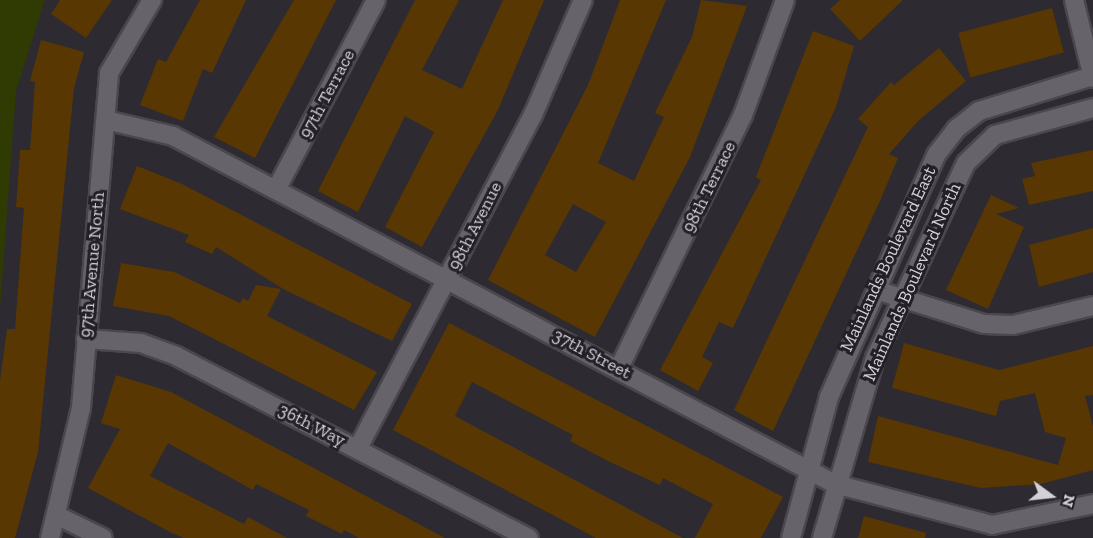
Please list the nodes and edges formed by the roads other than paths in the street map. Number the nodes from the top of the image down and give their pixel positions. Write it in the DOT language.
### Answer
graph roads {
  1 [pos="152,0"];
  2 [pos="376,0"];
  3 [pos="583,0"];
  4 [pos="785,0"];
  5 [pos="1074,0"];
  6 [pos="1093,77"];
  7 [pos="1093,108"];
  8 [pos="106,120"];
  9 [pos="278,188"];
  10 [pos="448,279"];
  11 [pos="876,290"];
  12 [pos="901,299"];
  13 [pos="1093,306"];
  14 [pos="86,339"];
  15 [pos="619,368"];
  16 [pos="358,448"];
  17 [pos="810,468"];
  18 [pos="835,484"];
  19 [pos="1093,504"];
  20 [pos="56,514"];
  21 [pos="1015,530"];
  22 [pos="50,538"];
  23 [pos="103,538"];
  24 [pos="529,538"];
  25 [pos="791,538"];
  26 [pos="822,538"];
  1 -- 8 [label="street, 97th Avenue North"];
  2 -- 9 [label="street, 97th Terrace"];
  3 -- 10 [label="street, 98th Avenue"];
  4 -- 15 [label="street, 98th Terrace"];
  5 -- 6 [label="street"];
  6 -- 11 [label="street, Mainlands Boulevard East"];
  7 -- 12 [label="street, Mainlands Boulevard North"];
  8 -- 9 [label="street, 37th Street"];
  8 -- 14 [label="street, 97th Avenue North"];
  9 -- 10 [label="street, 37th Street"];
  10 -- 15 [label="street, 37th Street"];
  10 -- 16 [label="street, 98th Avenue"];
  11 -- 12 [label="street"];
  11 -- 17 [label="street, Mainlands Boulevard East"];
  12 -- 13 [label="street"];
  12 -- 18 [label="street, Mainlands Boulevard North"];
  14 -- 16 [label="street, 36th Way"];
  14 -- 20 [label="street, 97th Avenue North"];
  15 -- 17 [label="street, 37th Street"];
  16 -- 24 [label="street, 36th Way"];
  17 -- 18 [label="street, 37th Street"];
  17 -- 25 [label="street, Mainlands Boulevard East"];
  18 -- 21 [label="street, 37th Street"];
  18 -- 26 [label="street, Mainlands Boulevard North"];
  19 -- 21 [label="street, 37th Street"];
  20 -- 22 [label="street, 97th Avenue North"];
  20 -- 23 [label="street"];
}
